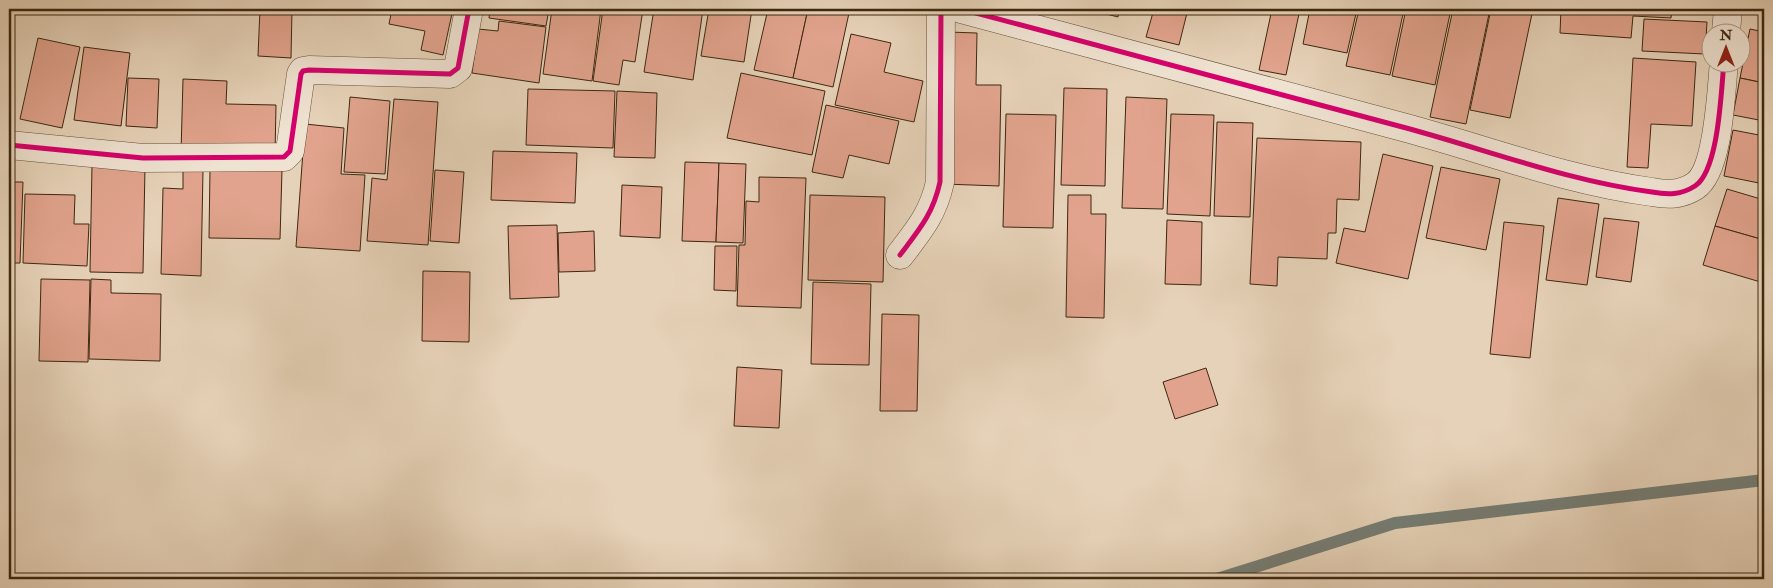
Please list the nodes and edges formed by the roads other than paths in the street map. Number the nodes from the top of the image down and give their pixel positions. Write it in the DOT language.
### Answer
graph roads {
  1 [pos="469,9"];
  2 [pos="941,9"];
  3 [pos="960,9"];
  4 [pos="1728,9"];
  5 [pos="1727,22"];
  6 [pos="1723,72"];
  7 [pos="9,145"];
  8 [pos="900,255"];
  1 -- 7 [label="street"];
  2 -- 8 [label="street"];
  3 -- 6 [label="street"];
  4 -- 5 [label="street"];
}
